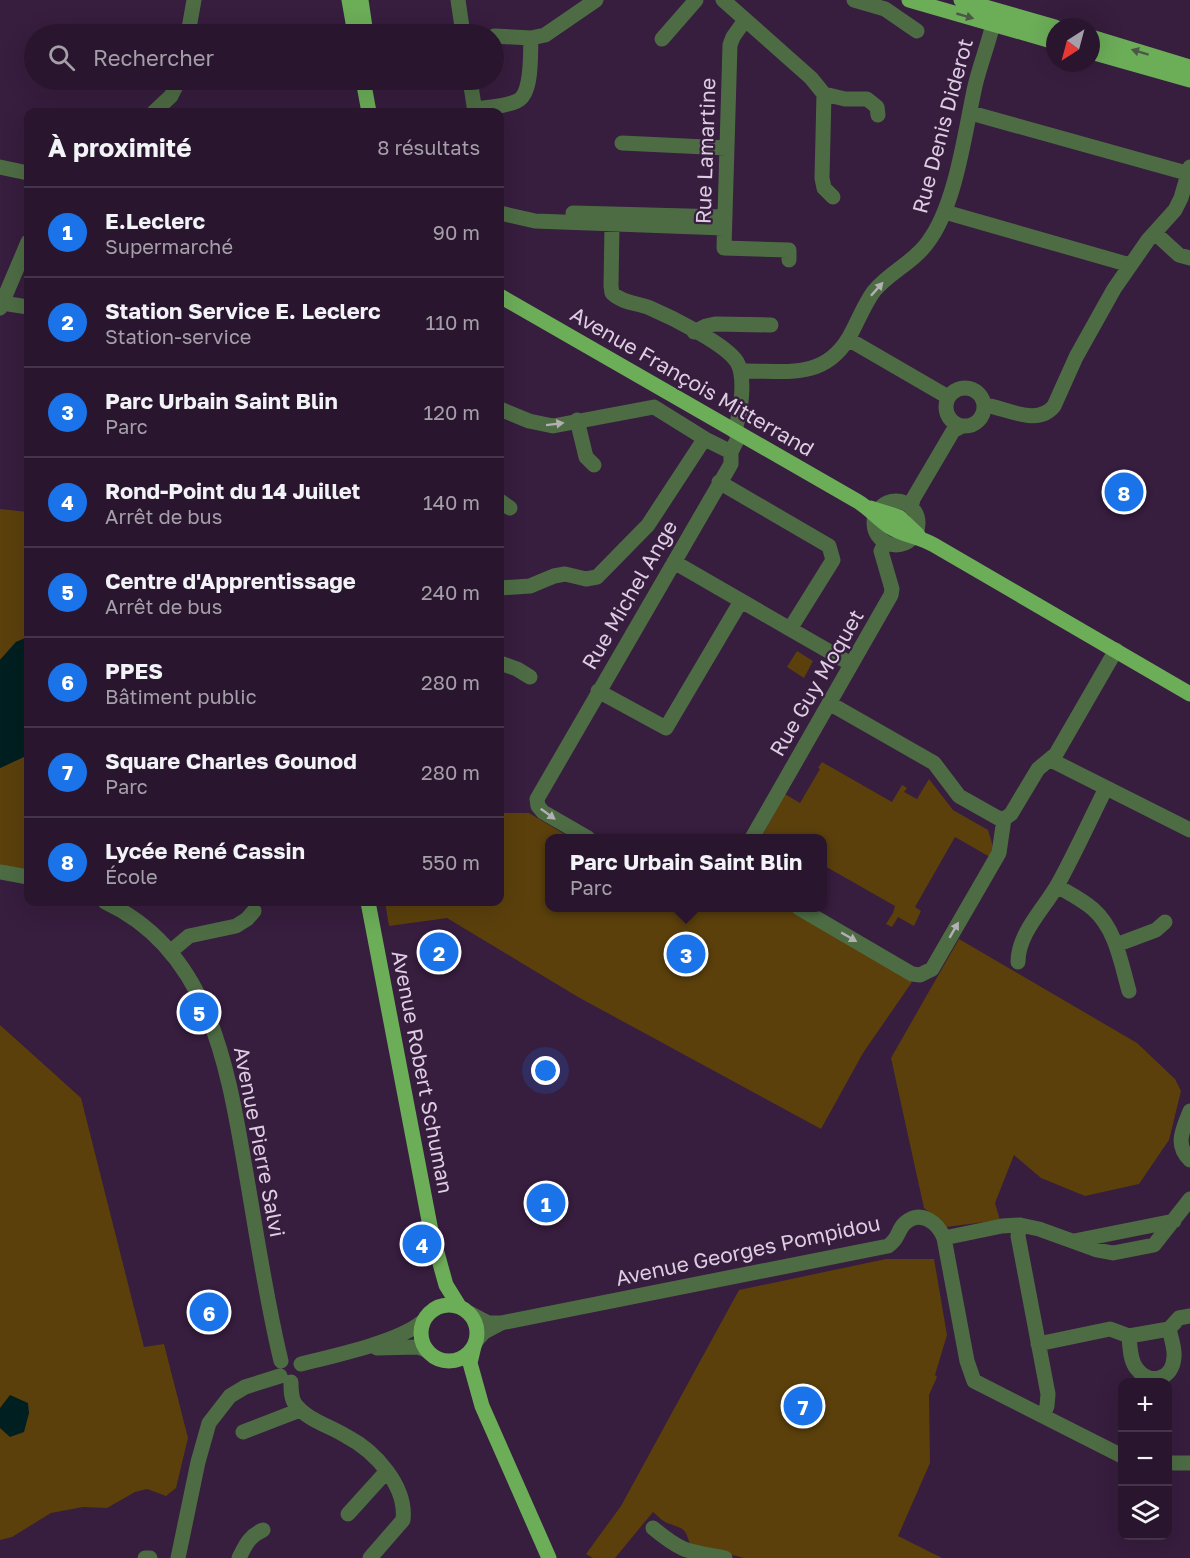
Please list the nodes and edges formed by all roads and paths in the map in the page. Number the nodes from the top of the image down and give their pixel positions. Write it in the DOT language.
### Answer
graph roads {
  1 [pos="194,0"];
  2 [pos="348,0"];
  3 [pos="361,0"];
  4 [pos="458,0"];
  5 [pos="596,0"];
  6 [pos="696,0"];
  7 [pos="723,0"];
  8 [pos="854,0"];
  9 [pos="909,0"];
  10 [pos="961,0"];
  11 [pos="745,20"];
  12 [pos="190,24"];
  13 [pos="353,24"];
  14 [pos="365,24"];
  15 [pos="462,24"];
  16 [pos="993,24"];
  17 [pos="1046,24"];
  18 [pos="917,31"];
  19 [pos="504,37"];
  20 [pos="531,38"];
  21 [pos="662,39"];
  22 [pos="1046,39"];
  23 [pos="1100,40"];
  24 [pos="1100,55"];
  25 [pos="1190,67"];
  26 [pos="1190,81"];
  27 [pos="174,90"];
  28 [pos="365,90"];
  29 [pos="374,90"];
  30 [pos="472,90"];
  31 [pos="824,94"];
  32 [pos="158,108"];
  33 [pos="368,108"];
  34 [pos="377,108"];
  35 [pos="475,108"];
  36 [pos="488,108"];
  37 [pos="971,112"];
  38 [pos="878,115"];
  39 [pos="622,143"];
  40 [pos="727,148"];
  41 [pos="0,167"];
  42 [pos="24,171"];
  43 [pos="1189,171"];
  44 [pos="833,197"];
  45 [pos="945,212"];
  46 [pos="504,214"];
  47 [pos="535,221"];
  48 [pos="725,222"];
  49 [pos="612,225"];
  50 [pos="1155,233"];
  51 [pos="24,251"];
  52 [pos="1190,258"];
  53 [pos="789,260"];
  54 [pos="1130,265"];
  55 [pos="504,297"];
  56 [pos="1,306"];
  57 [pos="24,307"];
  58 [pos="771,326"];
  59 [pos="694,332"];
  60 [pos="848,339"];
  61 [pos="741,371"];
  62 [pos="948,397"];
  63 [pos="985,405"];
  64 [pos="504,411"];
  65 [pos="577,420"];
  66 [pos="956,423"];
  67 [pos="737,432"];
  68 [pos="707,440"];
  69 [pos="730,452"];
  70 [pos="594,465"];
  71 [pos="719,482"];
  72 [pos="905,505"];
  73 [pos="870,508"];
  74 [pos="917,535"];
  75 [pos="885,543"];
  76 [pos="674,562"];
  77 [pos="504,588"];
  78 [pos="741,601"];
  79 [pos="790,629"];
  80 [pos="1116,650"];
  81 [pos="504,664"];
  82 [pos="851,664"];
  83 [pos="1141,664"];
  84 [pos="530,677"];
  85 [pos="1190,685"];
  86 [pos="598,691"];
  87 [pos="1190,694"];
  88 [pos="829,703"];
  89 [pos="1051,760"];
  90 [pos="1106,788"];
  91 [pos="1004,819"];
  92 [pos="1190,830"];
  93 [pos="581,834"];
  94 [pos="754,834"];
  95 [pos="0,872"];
  96 [pos="24,876"];
  97 [pos="1057,886"];
  98 [pos="112,906"];
  99 [pos="369,906"];
  100 [pos="254,911"];
  101 [pos="806,912"];
  102 [pos="1165,922"];
  103 [pos="1116,945"];
  104 [pos="170,952"];
  105 [pos="1018,962"];
  106 [pos="1129,991"];
  107 [pos="1190,1112"];
  108 [pos="1190,1160"];
  109 [pos="1190,1199"];
  110 [pos="1020,1225"];
  111 [pos="944,1238"];
  112 [pos="436,1250"];
  113 [pos="464,1309"];
  114 [pos="426,1316"];
  115 [pos="1190,1316"];
  116 [pos="501,1323"];
  117 [pos="1169,1329"];
  118 [pos="1129,1336"];
  119 [pos="475,1344"];
  120 [pos="1038,1344"];
  121 [pos="359,1348"];
  122 [pos="426,1350"];
  123 [pos="446,1361"];
  124 [pos="301,1364"];
  125 [pos="284,1373"];
  126 [pos="482,1406"];
  127 [pos="300,1410"];
  128 [pos="1043,1416"];
  129 [pos="243,1432"];
  130 [pos="1118,1454"];
  131 [pos="1172,1463"];
  132 [pos="1190,1463"];
  133 [pos="386,1472"];
  134 [pos="348,1514"];
  135 [pos="653,1528"];
  136 [pos="262,1530"];
  137 [pos="178,1558"];
  138 [pos="239,1558"];
  139 [pos="370,1558"];
  140 [pos="549,1558"];
  141 [pos="725,1558"];
  1 -- 12 [label="street"];
  2 -- 13 [label="main road"];
  3 -- 14 [label="main road"];
  4 -- 15 [label="street"];
  5 -- 20 [label="street"];
  6 -- 21 [label="street"];
  7 -- 11 [label="street"];
  8 -- 18 [label="street"];
  9 -- 16 [label="main road, one-way"];
  10 -- 17 [label="main road"];
  11 -- 31 [label="street"];
  11 -- 40 [label="street, Rue Lamartine"];
  16 -- 22 [label="main road"];
  16 -- 37 [label="street, Rue Denis Diderot"];
  19 -- 20 [label="street"];
  20 -- 36 [label="street"];
  25 -- 23 [label="main road, one-way"];
  24 -- 26 [label="main road"];
  27 -- 32 [label="street"];
  28 -- 33 [label="main road"];
  29 -- 34 [label="main road"];
  30 -- 35 [label="street"];
  31 -- 38 [label="street"];
  31 -- 44 [label="street"];
  37 -- 43 [label="street"];
  37 -- 45 [label="street, Rue Denis Diderot"];
  39 -- 40 [label="street"];
  40 -- 48 [label="street, Rue Lamartine"];
  41 -- 42 [label="street"];
  43 -- 50 [label="street"];
  45 -- 54 [label="street"];
  60 -- 45 [label="street, Rue Denis Diderot, one-way"];
  46 -- 47 [label="street"];
  47 -- 48 [label="street"];
  47 -- 49 [label="street"];
  48 -- 49 [label="street"];
  48 -- 53 [label="street, Rue Lamartine"];
  49 -- 59 [label="street"];
  50 -- 52 [label="street"];
  50 -- 54 [label="street"];
  51 -- 56 [label="street"];
  54 -- 63 [label="street"];
  55 -- 67 [label="main road, Avenue François Mitterrand"];
  56 -- 57 [label="street"];
  58 -- 59 [label="street"];
  59 -- 61 [label="street"];
  60 -- 61 [label="street, Rue Denis Diderot"];
  60 -- 62 [label="street"];
  61 -- 67 [label="street, Rue Michel Ange"];
  62 -- 63 [label="street"];
  62 -- 66 [label="street"];
  63 -- 66 [label="street"];
  64 -- 65 [label="street, one-way"];
  65 -- 68 [label="street"];
  65 -- 70 [label="street"];
  66 -- 72 [label="street"];
  67 -- 69 [label="street, Rue Michel Ange"];
  67 -- 73 [label="main road, Avenue François Mitterrand"];
  68 -- 69 [label="street"];
  68 -- 77 [label="street"];
  69 -- 71 [label="street, Rue Michel Ange"];
  71 -- 76 [label="street, Rue Michel Ange"];
  71 -- 79 [label="street"];
  72 -- 73 [label="street"];
  72 -- 74 [label="street"];
  73 -- 74 [label="main road, Avenue François Mitterrand"];
  73 -- 75 [label="street, Rue Guy Moquet"];
  74 -- 75 [label="street"];
  74 -- 80 [label="main road, Avenue François Mitterrand"];
  75 -- 82 [label="street, Rue Guy Moquet"];
  76 -- 78 [label="street"];
  76 -- 86 [label="street, Rue Michel Ange"];
  78 -- 79 [label="street"];
  78 -- 86 [label="street"];
  79 -- 82 [label="street"];
  80 -- 83 [label="main road"];
  80 -- 89 [label="street"];
  81 -- 84 [label="street"];
  82 -- 88 [label="street, Rue Guy Moquet"];
  83 -- 85 [label="main road"];
  83 -- 87 [label="main road"];
  86 -- 93 [label="street, Rue Michel Ange, one-way"];
  88 -- 91 [label="street"];
  88 -- 94 [label="street, Rue Guy Moquet"];
  89 -- 90 [label="street"];
  89 -- 91 [label="street"];
  90 -- 92 [label="street"];
  90 -- 97 [label="street"];
  101 -- 91 [label="street, one-way"];
  95 -- 96 [label="street"];
  97 -- 103 [label="street"];
  97 -- 105 [label="street"];
  98 -- 104 [label="street, Avenue Pierre Salvi"];
  99 -- 112 [label="main road, Avenue Robert Schuman"];
  100 -- 104 [label="street"];
  102 -- 103 [label="street"];
  103 -- 106 [label="street"];
  104 -- 125 [label="street, Avenue Pierre Salvi"];
  107 -- 108 [label="street"];
  109 -- 110 [label="street"];
  110 -- 111 [label="street"];
  110 -- 120 [label="street"];
  111 -- 116 [label="street, Avenue Georges Pompidou"];
  111 -- 128 [label="street"];
  112 -- 113 [label="main road, Avenue Robert Schuman"];
  112 -- 114 [label="main road, Avenue Robert Schuman"];
  113 -- 114 [label="main road"];
  113 -- 116 [label="street, Avenue Georges Pompidou"];
  113 -- 119 [label="main road"];
  114 -- 121 [label="street"];
  114 -- 122 [label="main road"];
  115 -- 117 [label="street"];
  116 -- 119 [label="street, Avenue Georges Pompidou"];
  117 -- 118 [label="street"];
  117 -- 118 [label="street"];
  118 -- 120 [label="street"];
  119 -- 123 [label="main road"];
  119 -- 126 [label="main road"];
  120 -- 128 [label="street"];
  121 -- 122 [label="street"];
  121 -- 124 [label="street"];
  122 -- 123 [label="main road"];
  123 -- 126 [label="main road"];
  124 -- 125 [label="street"];
  124 -- 125 [label="street"];
  125 -- 127 [label="street, Avenue Pierre Salvi"];
  125 -- 137 [label="street"];
  126 -- 140 [label="main road"];
  127 -- 129 [label="street"];
  127 -- 133 [label="street"];
  128 -- 130 [label="street"];
  131 -- 132 [label="street"];
  133 -- 134 [label="street"];
  133 -- 139 [label="street"];
  135 -- 141 [label="street"];
  136 -- 138 [label="street"];
}
